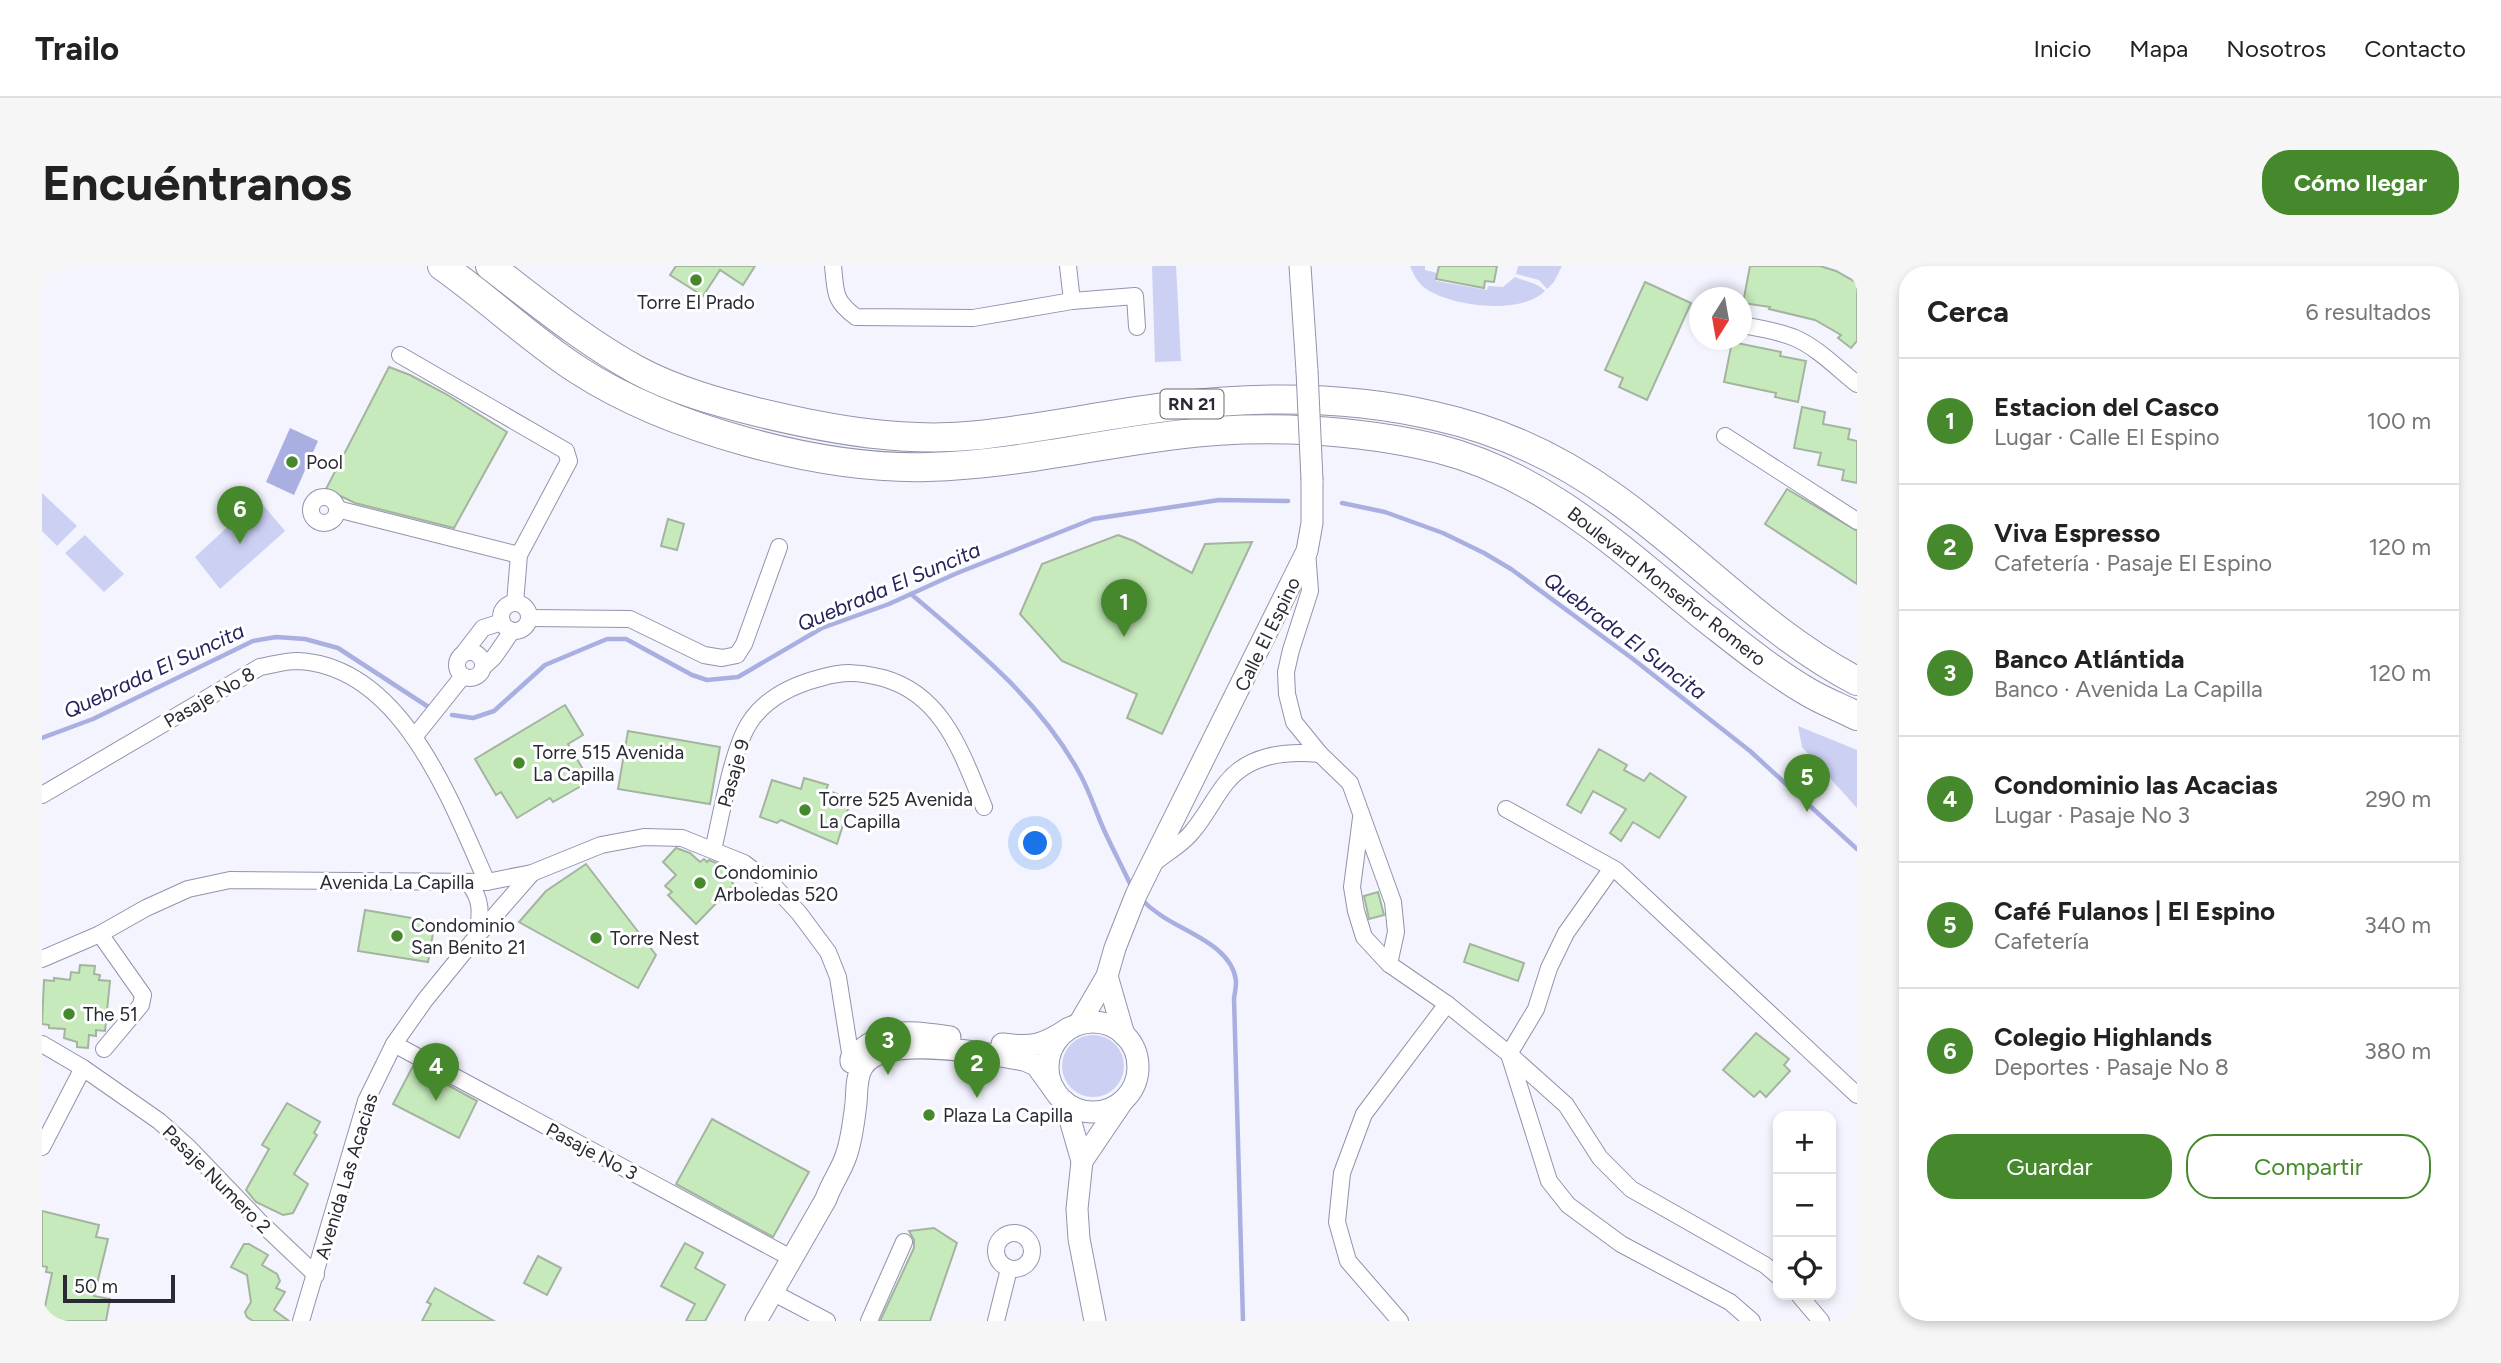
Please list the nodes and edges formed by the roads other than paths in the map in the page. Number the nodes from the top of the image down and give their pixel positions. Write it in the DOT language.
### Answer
graph roads {
  1 [pos="423,266"];
  2 [pos="442,266"];
  3 [pos="490,266"];
  4 [pos="833,266"];
  5 [pos="1068,266"];
  6 [pos="1300,266"];
  7 [pos="483,298"];
  8 [pos="1072,301"];
  9 [pos="1137,327"];
  10 [pos="1752,327"];
  11 [pos="400,355"];
  12 [pos="1857,384"];
  13 [pos="1725,436"];
  14 [pos="337,509"];
  15 [pos="1857,521"];
  16 [pos="779,547"];
  17 [pos="1307,551"];
  18 [pos="519,555"];
  19 [pos="515,603"];
  20 [pos="529,618"];
  21 [pos="507,626"];
  22 [pos="464,654"];
  23 [pos="483,667"];
  24 [pos="463,676"];
  25 [pos="1857,681"];
  26 [pos="1810,693"];
  27 [pos="1857,716"];
  28 [pos="1857,729"];
  29 [pos="415,736"];
  30 [pos="1320,754"];
  31 [pos="42,795"];
  32 [pos="984,807"];
  33 [pos="1506,809"];
  34 [pos="1361,818"];
  35 [pos="713,850"];
  36 [pos="1154,863"];
  37 [pos="1612,868"];
  38 [pos="532,873"];
  39 [pos="487,882"];
  40 [pos="469,884"];
  41 [pos="100,934"];
  42 [pos="477,936"];
  43 [pos="42,959"];
  44 [pos="1389,964"];
  45 [pos="1107,976"];
  46 [pos="1447,1004"];
  47 [pos="845,1007"];
  48 [pos="1074,1026"];
  49 [pos="1124,1035"];
  50 [pos="42,1044"];
  51 [pos="394,1044"];
  52 [pos="876,1047"];
  53 [pos="104,1049"];
  54 [pos="1509,1054"];
  55 [pos="851,1059"];
  56 [pos="83,1068"];
  57 [pos="1857,1095"];
  58 [pos="1060,1097"];
  59 [pos="1124,1099"];
  60 [pos="42,1147"];
  61 [pos="1082,1161"];
  62 [pos="833,1179"];
  63 [pos="904,1242"];
  64 [pos="791,1258"];
  65 [pos="1009,1269"];
  66 [pos="1773,1272"];
  67 [pos="316,1275"];
  68 [pos="772,1292"];
  69 [pos="1803,1300"];
  70 [pos="301,1321"];
  71 [pos="756,1321"];
  72 [pos="827,1321"];
  73 [pos="869,1321"];
  74 [pos="996,1321"];
  75 [pos="1095,1321"];
  76 [pos="1400,1321"];
  77 [pos="1752,1321"];
  78 [pos="1821,1321"];
  1 -- 7 [label="highway"];
  2 -- 7 [label="highway, Boulevard Monseñor Romero / RN 21"];
  3 -- 25 [label="highway, Boulevard Monseñor Romero / RN 21"];
  4 -- 8 [label="street"];
  5 -- 8 [label="street"];
  6 -- 17 [label="street, Calle El Espino, bridge"];
  7 -- 26 [label="highway, Boulevard Monseñor Romero / RN 21"];
  8 -- 9 [label="street"];
  10 -- 12 [label="street"];
  11 -- 18 [label="street"];
  13 -- 15 [label="street"];
  14 -- 18 [label="street"];
  16 -- 20 [label="street"];
  17 -- 30 [label="street"];
  17 -- 36 [label="street, Calle El Espino"];
  18 -- 19 [label="street"];
  19 -- 20 [label="street"];
  19 -- 21 [label="street"];
  20 -- 21 [label="street"];
  21 -- 22 [label="street"];
  21 -- 23 [label="street"];
  22 -- 23 [label="street"];
  22 -- 24 [label="street"];
  23 -- 24 [label="street"];
  24 -- 29 [label="street"];
  26 -- 27 [label="highway, Boulevard Monseñor Romero / RN 21"];
  26 -- 28 [label="highway"];
  29 -- 31 [label="street, Pasaje No 8"];
  29 -- 39 [label="street, Pasaje No 8"];
  30 -- 34 [label="street"];
  30 -- 36 [label="street"];
  32 -- 35 [label="street, Pasaje 9"];
  33 -- 37 [label="street"];
  34 -- 44 [label="street"];
  34 -- 44 [label="street"];
  35 -- 38 [label="street, Avenida La Capilla"];
  35 -- 47 [label="street, Avenida La Capilla"];
  36 -- 45 [label="street, Calle El Espino"];
  37 -- 54 [label="street"];
  37 -- 57 [label="street"];
  38 -- 39 [label="street, Avenida La Capilla"];
  38 -- 42 [label="street, Avenida Las Acacias"];
  39 -- 40 [label="street, Avenida La Capilla"];
  40 -- 41 [label="street, Avenida La Capilla"];
  40 -- 42 [label="street"];
  41 -- 43 [label="street, Avenida La Capilla"];
  41 -- 53 [label="street"];
  42 -- 51 [label="street, Avenida Las Acacias"];
  44 -- 46 [label="street"];
  45 -- 48 [label="street, Calle El Espino"];
  45 -- 49 [label="street"];
  46 -- 54 [label="street"];
  46 -- 76 [label="street"];
  47 -- 52 [label="street, Avenida La Capilla"];
  47 -- 55 [label="street, Avenida La Capilla"];
  48 -- 49 [label="street"];
  48 -- 52 [label="street"];
  48 -- 58 [label="street"];
  49 -- 59 [label="street"];
  50 -- 56 [label="street, Pasaje Numero 2"];
  51 -- 64 [label="street, Pasaje No 3"];
  51 -- 67 [label="street, Avenida Las Acacias"];
  52 -- 55 [label="street"];
  52 -- 58 [label="street"];
  52 -- 62 [label="street, Avenida La Capilla"];
  54 -- 66 [label="street"];
  54 -- 77 [label="street"];
  55 -- 62 [label="street, Avenida La Capilla"];
  56 -- 60 [label="street"];
  56 -- 67 [label="street, Pasaje Numero 2"];
  58 -- 59 [label="street"];
  58 -- 61 [label="street"];
  59 -- 61 [label="street"];
  61 -- 75 [label="street"];
  62 -- 64 [label="street, Avenida La Capilla"];
  63 -- 73 [label="street"];
  64 -- 68 [label="street, Avenida La Capilla"];
  65 -- 74 [label="street"];
  67 -- 70 [label="street, Avenida Las Acacias"];
  68 -- 71 [label="street, Avenida La Capilla"];
  68 -- 72 [label="street"];
  69 -- 78 [label="street"];
}
